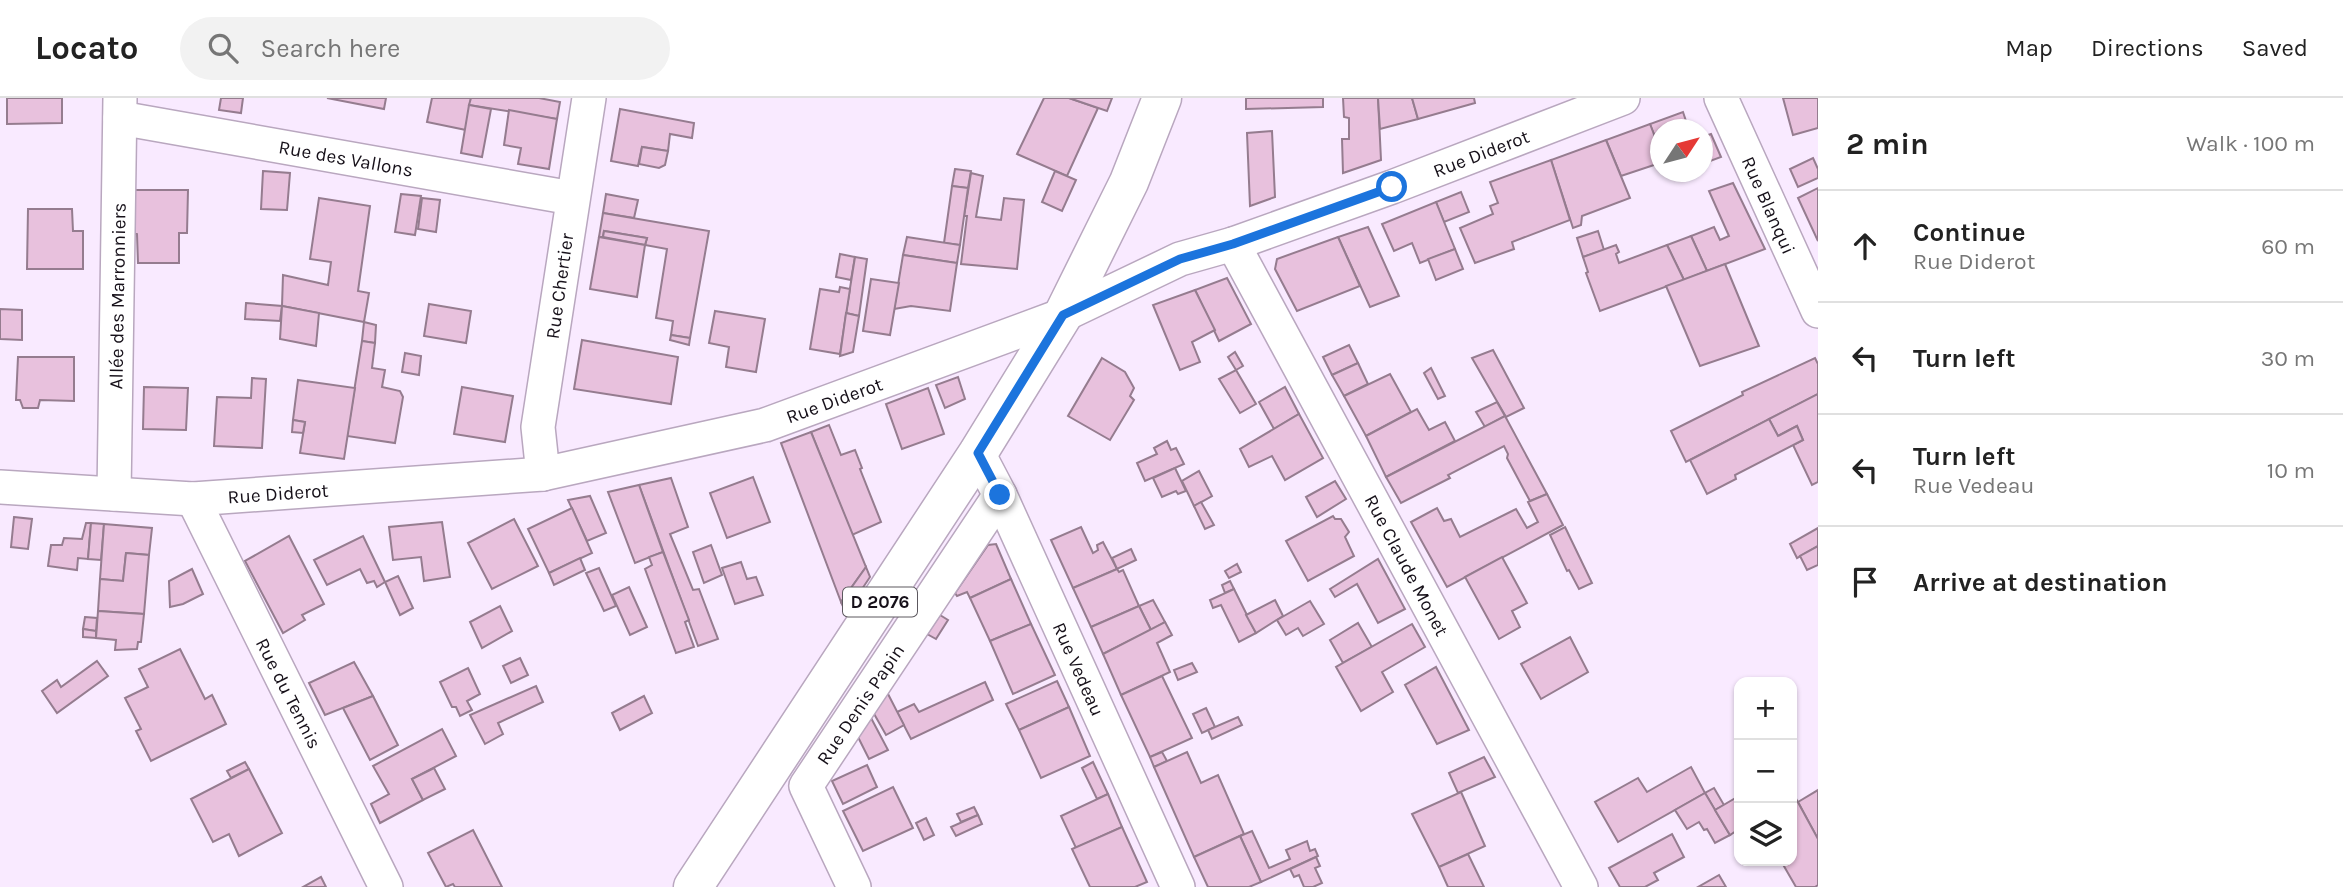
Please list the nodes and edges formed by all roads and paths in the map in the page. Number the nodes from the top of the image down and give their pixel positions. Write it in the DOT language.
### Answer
graph roads {
  1 [pos="589,98"];
  2 [pos="1163,98"];
  3 [pos="1623,98"];
  4 [pos="1721,98"];
  5 [pos="120,108"];
  6 [pos="572,198"];
  7 [pos="1233,244"];
  8 [pos="1818,312"];
  9 [pos="1063,315"];
  10 [pos="978,453"];
  11 [pos="543,474"];
  12 [pos="0,487"];
  13 [pos="114,494"];
  14 [pos="1000,495"];
  15 [pos="193,499"];
  16 [pos="386,887"];
  17 [pos="693,887"];
  18 [pos="854,887"];
  19 [pos="1178,887"];
  20 [pos="1581,887"];
  1 -- 6 [label="street, Rue Chertier"];
  2 -- 9 [label="main road, D 2076"];
  3 -- 7 [label="street, Rue Diderot"];
  4 -- 8 [label="street, Rue Blanqui"];
  5 -- 6 [label="street, Rue des Vallons"];
  5 -- 13 [label="street, Allée des Marronniers"];
  6 -- 11 [label="street, Rue Chertier"];
  7 -- 9 [label="street, Rue Diderot"];
  7 -- 20 [label="street, Rue Claude Monet"];
  9 -- 10 [label="main road, D 2076"];
  9 -- 11 [label="street, Rue Diderot"];
  10 -- 14 [label="street, Rue Vedeau"];
  10 -- 17 [label="main road, D 2076"];
  11 -- 15 [label="street, Rue Diderot"];
  12 -- 13 [label="street, Rue Diderot"];
  13 -- 15 [label="street, Rue Diderot"];
  14 -- 18 [label="street, Rue Denis Papin"];
  14 -- 19 [label="street, Rue Vedeau"];
  15 -- 16 [label="street, Rue du Tennis"];
}
